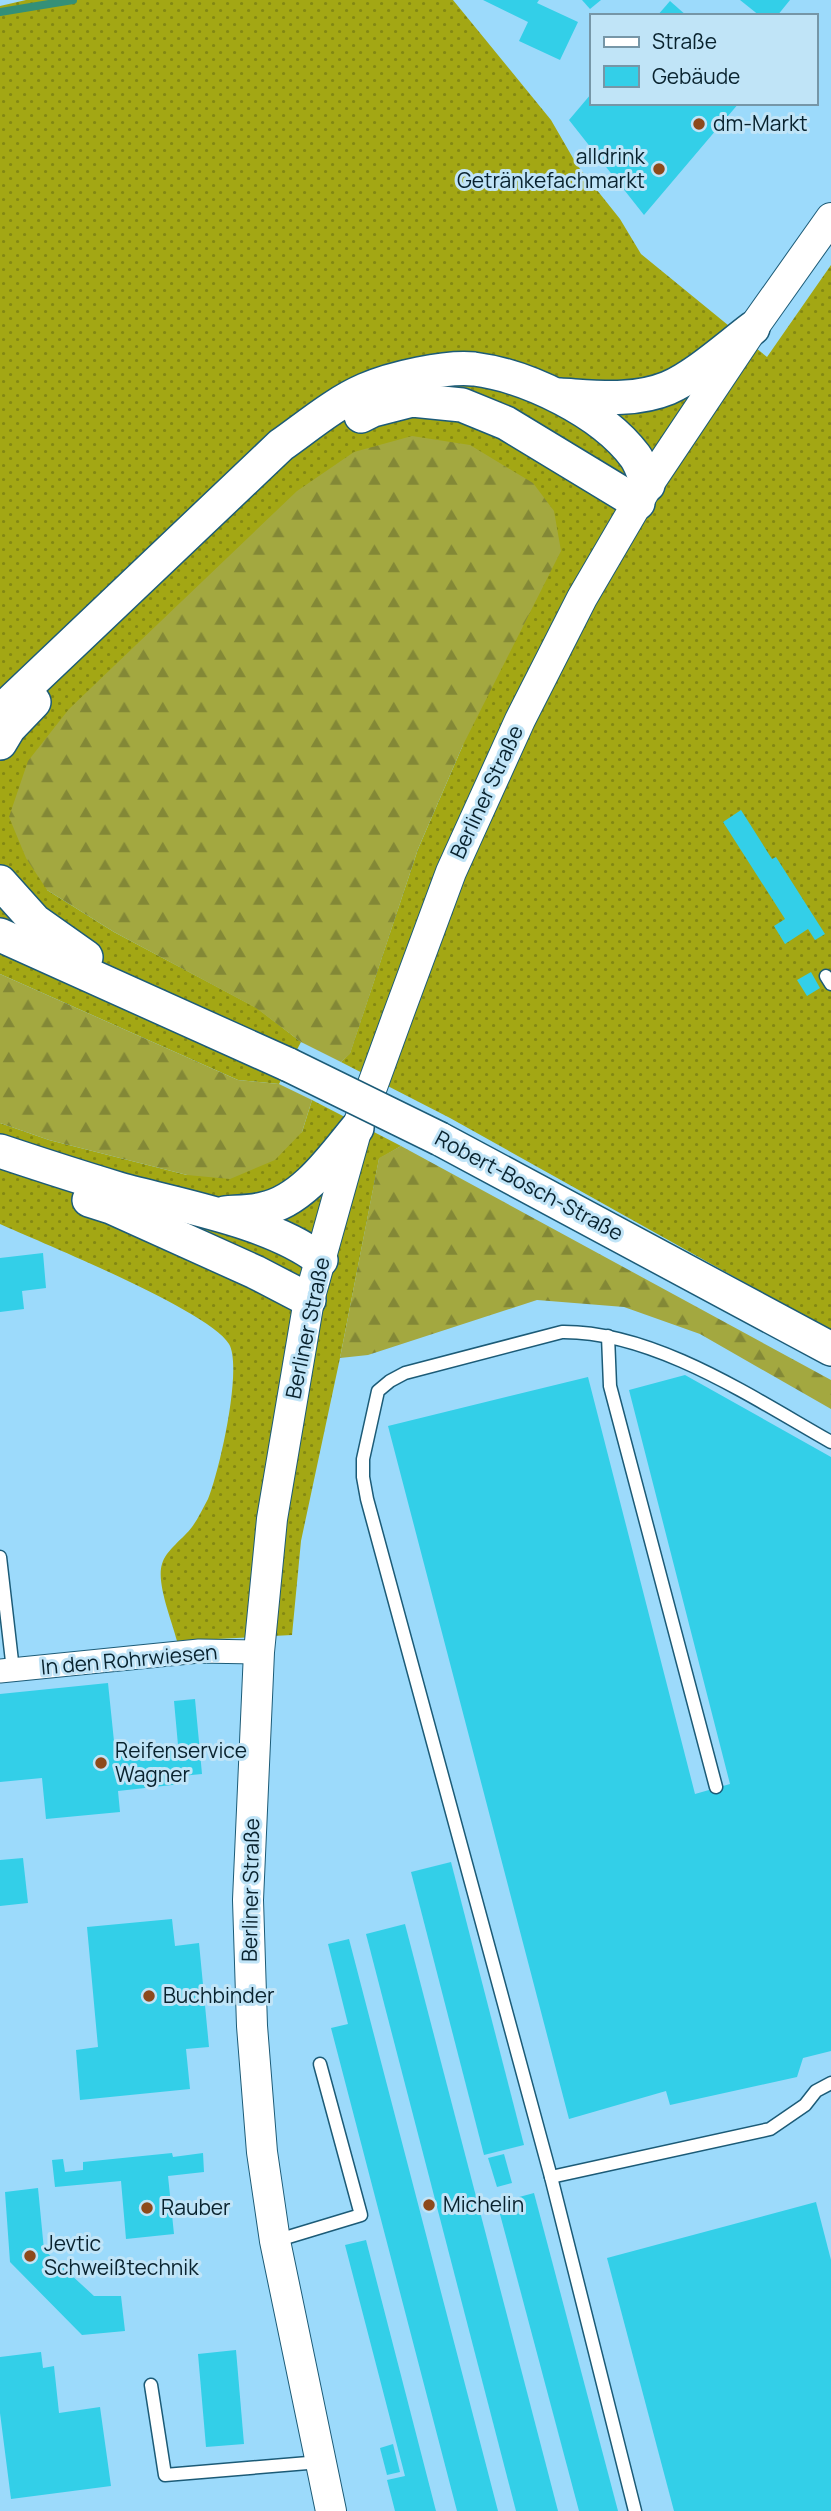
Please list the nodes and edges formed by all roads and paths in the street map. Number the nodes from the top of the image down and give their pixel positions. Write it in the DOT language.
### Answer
graph roads {
  1 [pos="831,218"];
  2 [pos="753,328"];
  3 [pos="560,395"];
  4 [pos="643,494"];
  5 [pos="14,715"];
  6 [pos="0,882"];
  7 [pos="4,933"];
  8 [pos="130,984"];
  9 [pos="221,1033"];
  10 [pos="357,1128"];
  11 [pos="0,1151"];
  12 [pos="0,1170"];
  13 [pos="214,1214"];
  14 [pos="321,1261"];
  15 [pos="309,1300"];
  16 [pos="608,1336"];
  17 [pos="831,1349"];
  18 [pos="831,1442"];
  19 [pos="0,1557"];
  20 [pos="259,1652"];
  21 [pos="6,1670"];
  22 [pos="716,1787"];
  23 [pos="320,2064"];
  24 [pos="831,2083"];
  25 [pos="551,2177"];
  26 [pos="275,2241"];
  27 [pos="150,2385"];
  28 [pos="321,2462"];
  29 [pos="331,2511"];
  30 [pos="635,2511"];
  1 -- 2 [label="street, Berliner Straße"];
  2 -- 3 [label="main road"];
  2 -- 4 [label="street, Berliner Straße"];
  3 -- 4 [label="main road"];
  3 -- 5 [label="main road"];
  4 -- 5 [label="main road"];
  4 -- 10 [label="street, Berliner Straße"];
  6 -- 8 [label="main road"];
  7 -- 8 [label="main road, Robert-Bosch-Straße"];
  7 -- 9 [label="main road, Robert-Bosch-Straße"];
  8 -- 9 [label="main road, Robert-Bosch-Straße"];
  9 -- 17 [label="main road, Robert-Bosch-Straße, bridge"];
  10 -- 13 [label="main road"];
  10 -- 14 [label="street, Berliner Straße"];
  11 -- 13 [label="main road"];
  12 -- 15 [label="main road"];
  13 -- 14 [label="main road"];
  14 -- 15 [label="street, Berliner Straße"];
  15 -- 20 [label="street, Berliner Straße"];
  16 -- 18 [label="lane"];
  16 -- 22 [label="lane"];
  16 -- 25 [label="lane"];
  19 -- 21 [label="lane"];
  20 -- 21 [label="street, In den Rohrwiesen"];
  20 -- 26 [label="street, Berliner Straße"];
  23 -- 26 [label="lane"];
  24 -- 25 [label="lane"];
  25 -- 30 [label="lane"];
  26 -- 28 [label="street, Berliner Straße"];
  27 -- 28 [label="lane"];
  28 -- 29 [label="street, Berliner Straße"];
}
